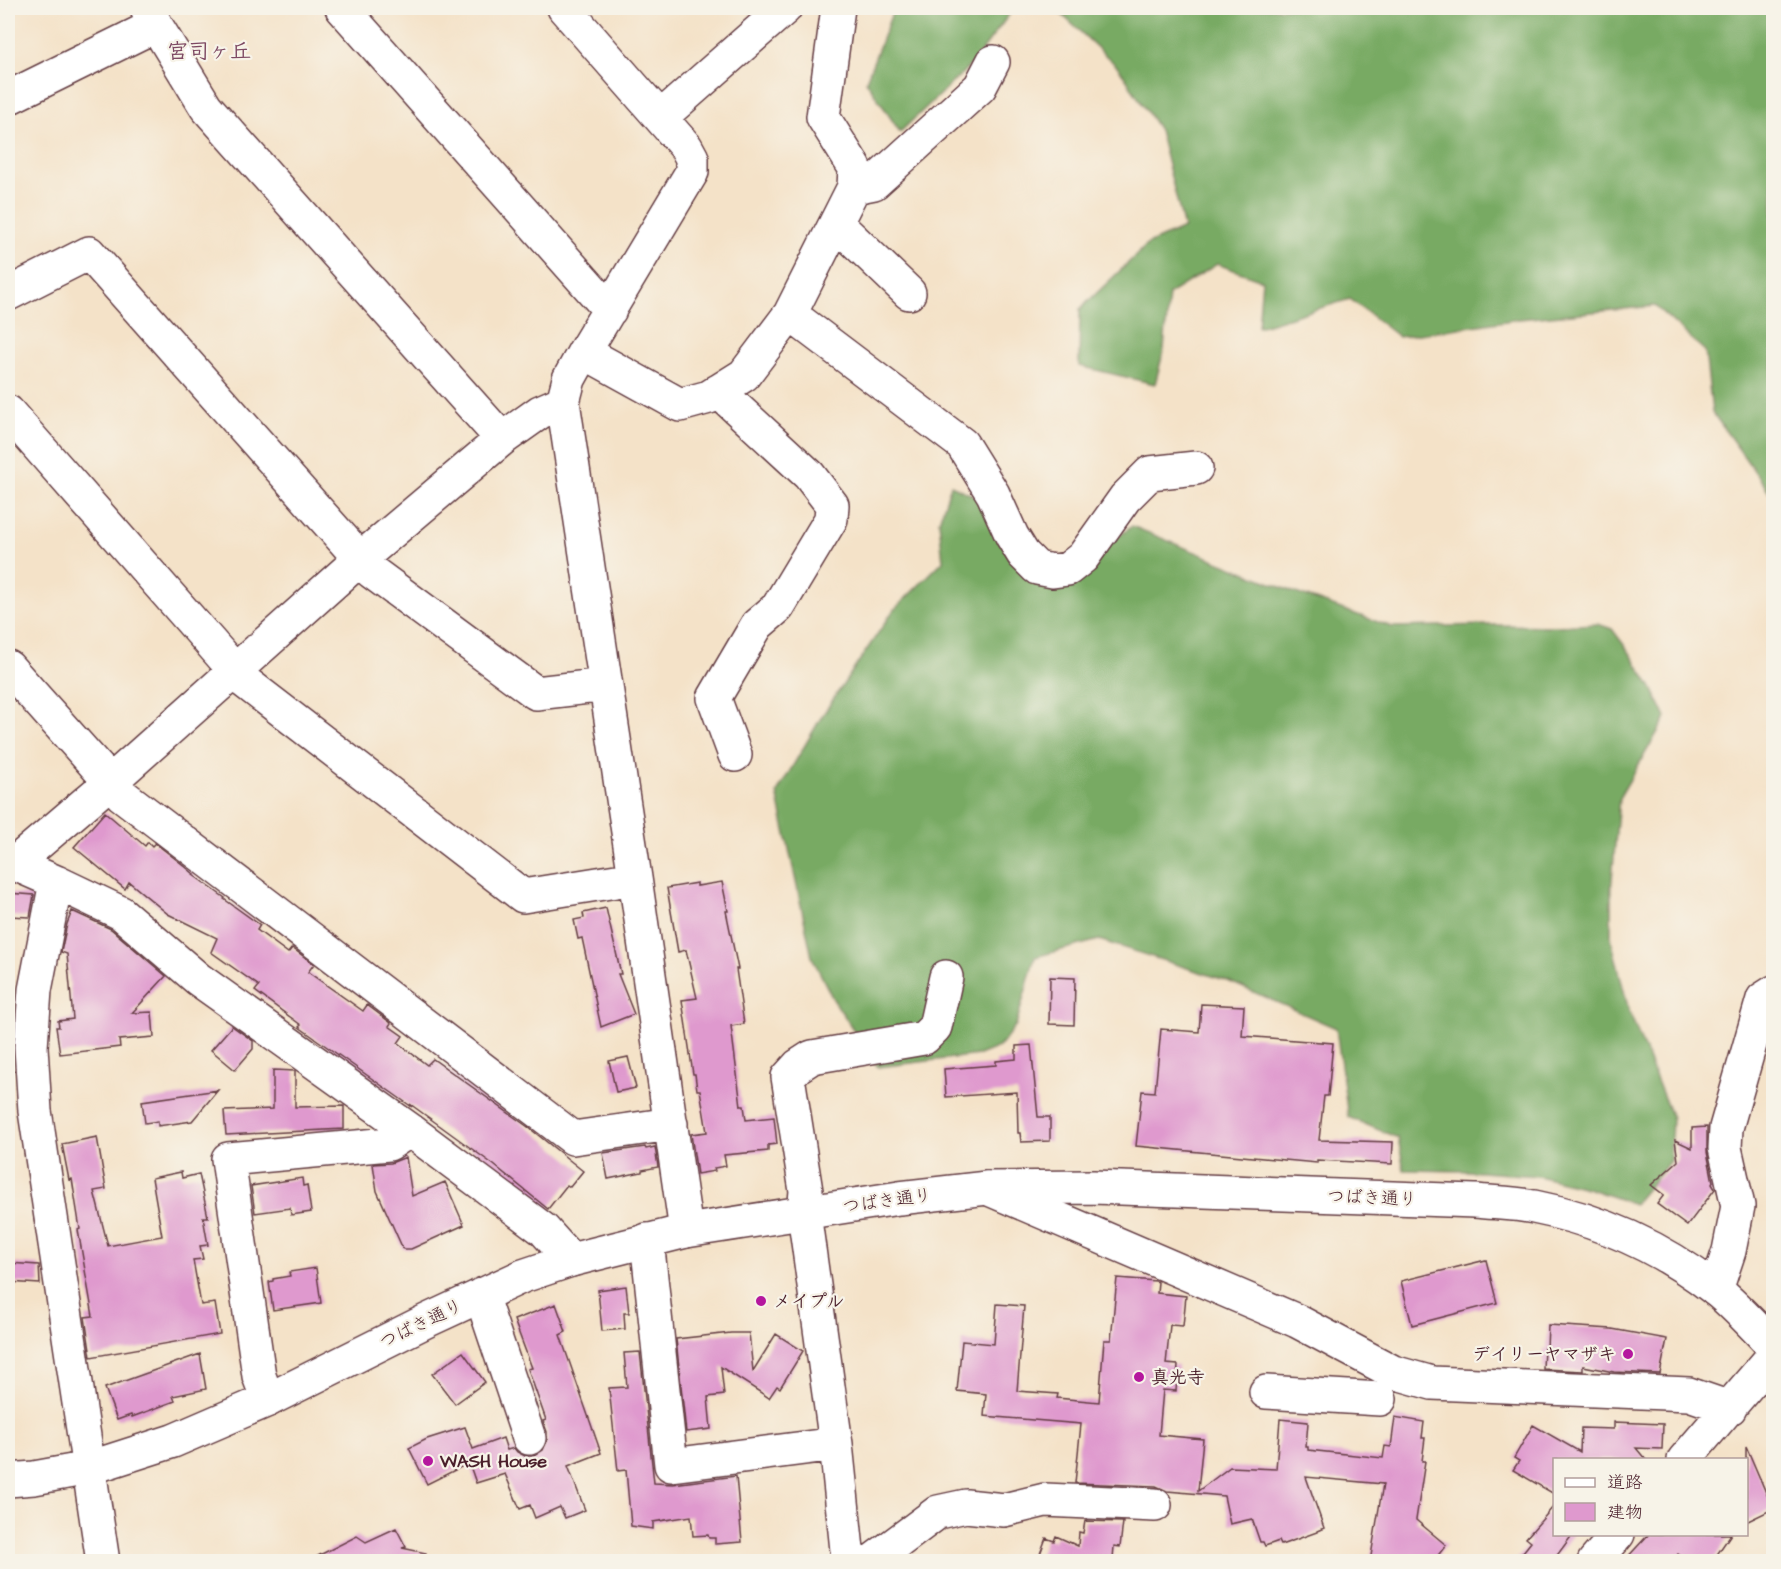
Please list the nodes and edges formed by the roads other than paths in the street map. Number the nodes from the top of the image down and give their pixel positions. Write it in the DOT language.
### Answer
graph roads {
  1 [pos="342,8"];
  2 [pos="564,8"];
  3 [pos="785,8"];
  4 [pos="838,8"];
  5 [pos="152,16"];
  6 [pos="993,62"];
  7 [pos="8,98"];
  8 [pos="661,117"];
  9 [pos="854,188"];
  10 [pos="836,223"];
  11 [pos="909,293"];
  12 [pos="8,294"];
  13 [pos="610,310"];
  14 [pos="790,314"];
  15 [pos="584,352"];
  16 [pos="718,391"];
  17 [pos="563,402"];
  18 [pos="8,412"];
  19 [pos="502,440"];
  20 [pos="1196,468"];
  21 [pos="360,558"];
  22 [pos="8,666"];
  23 [pos="234,670"];
  24 [pos="606,685"];
  25 [pos="735,755"];
  26 [pos="110,782"];
  27 [pos="11,863"];
  28 [pos="635,878"];
  29 [pos="56,882"];
  30 [pos="946,977"];
  31 [pos="1773,992"];
  32 [pos="19,1047"];
  33 [pos="670,1124"];
  34 [pos="410,1130"];
  35 [pos="987,1188"];
  36 [pos="804,1213"];
  37 [pos="686,1231"];
  38 [pos="647,1240"];
  39 [pos="571,1260"];
  40 [pos="1716,1290"];
  41 [pos="481,1295"];
  42 [pos="1773,1347"];
  43 [pos="1773,1355"];
  44 [pos="1386,1385"];
  45 [pos="1266,1392"];
  46 [pos="268,1400"];
  47 [pos="1730,1408"];
  48 [pos="529,1438"];
  49 [pos="836,1444"];
  50 [pos="1686,1458"];
  51 [pos="89,1468"];
  52 [pos="8,1480"];
  53 [pos="1155,1505"];
  54 [pos="1616,1536"];
  55 [pos="103,1562"];
  56 [pos="852,1562"];
  57 [pos="871,1562"];
  58 [pos="1594,1562"];
  1 -- 13 [label="street"];
  2 -- 8 [label="street"];
  3 -- 8 [label="street"];
  4 -- 9 [label="street"];
  5 -- 7 [label="street"];
  5 -- 19 [label="street"];
  6 -- 9 [label="street"];
  8 -- 13 [label="street"];
  9 -- 10 [label="street"];
  10 -- 11 [label="street"];
  10 -- 14 [label="street"];
  12 -- 21 [label="street"];
  13 -- 15 [label="street"];
  14 -- 16 [label="street"];
  14 -- 20 [label="street"];
  15 -- 16 [label="street"];
  15 -- 17 [label="street"];
  16 -- 25 [label="street"];
  17 -- 19 [label="street"];
  17 -- 24 [label="street"];
  18 -- 23 [label="street"];
  19 -- 21 [label="street"];
  21 -- 23 [label="street"];
  21 -- 24 [label="street"];
  22 -- 26 [label="street"];
  23 -- 26 [label="street"];
  23 -- 28 [label="street"];
  24 -- 28 [label="street"];
  26 -- 27 [label="street"];
  26 -- 33 [label="street"];
  27 -- 29 [label="street"];
  28 -- 33 [label="street"];
  29 -- 32 [label="street"];
  29 -- 34 [label="street"];
  30 -- 36 [label="street"];
  31 -- 40 [label="street"];
  32 -- 51 [label="street"];
  33 -- 37 [label="street"];
  34 -- 39 [label="street"];
  34 -- 46 [label="street"];
  35 -- 36 [label="street, つばき通り"];
  35 -- 40 [label="street, つばき通り"];
  35 -- 44 [label="street"];
  36 -- 37 [label="street, つばき通り"];
  36 -- 49 [label="street"];
  37 -- 38 [label="street, つばき通り"];
  38 -- 39 [label="street, つばき通り"];
  38 -- 49 [label="street"];
  39 -- 41 [label="street, つばき通り"];
  40 -- 42 [label="street, つばき通り"];
  41 -- 46 [label="street, つばき通り"];
  41 -- 48 [label="street"];
  43 -- 47 [label="street"];
  44 -- 45 [label="street"];
  44 -- 47 [label="street"];
  46 -- 51 [label="street, つばき通り"];
  47 -- 50 [label="street"];
  49 -- 56 [label="street"];
  51 -- 52 [label="street, つばき通り"];
  51 -- 55 [label="street"];
  53 -- 57 [label="street"];
  54 -- 58 [label="street"];
}
